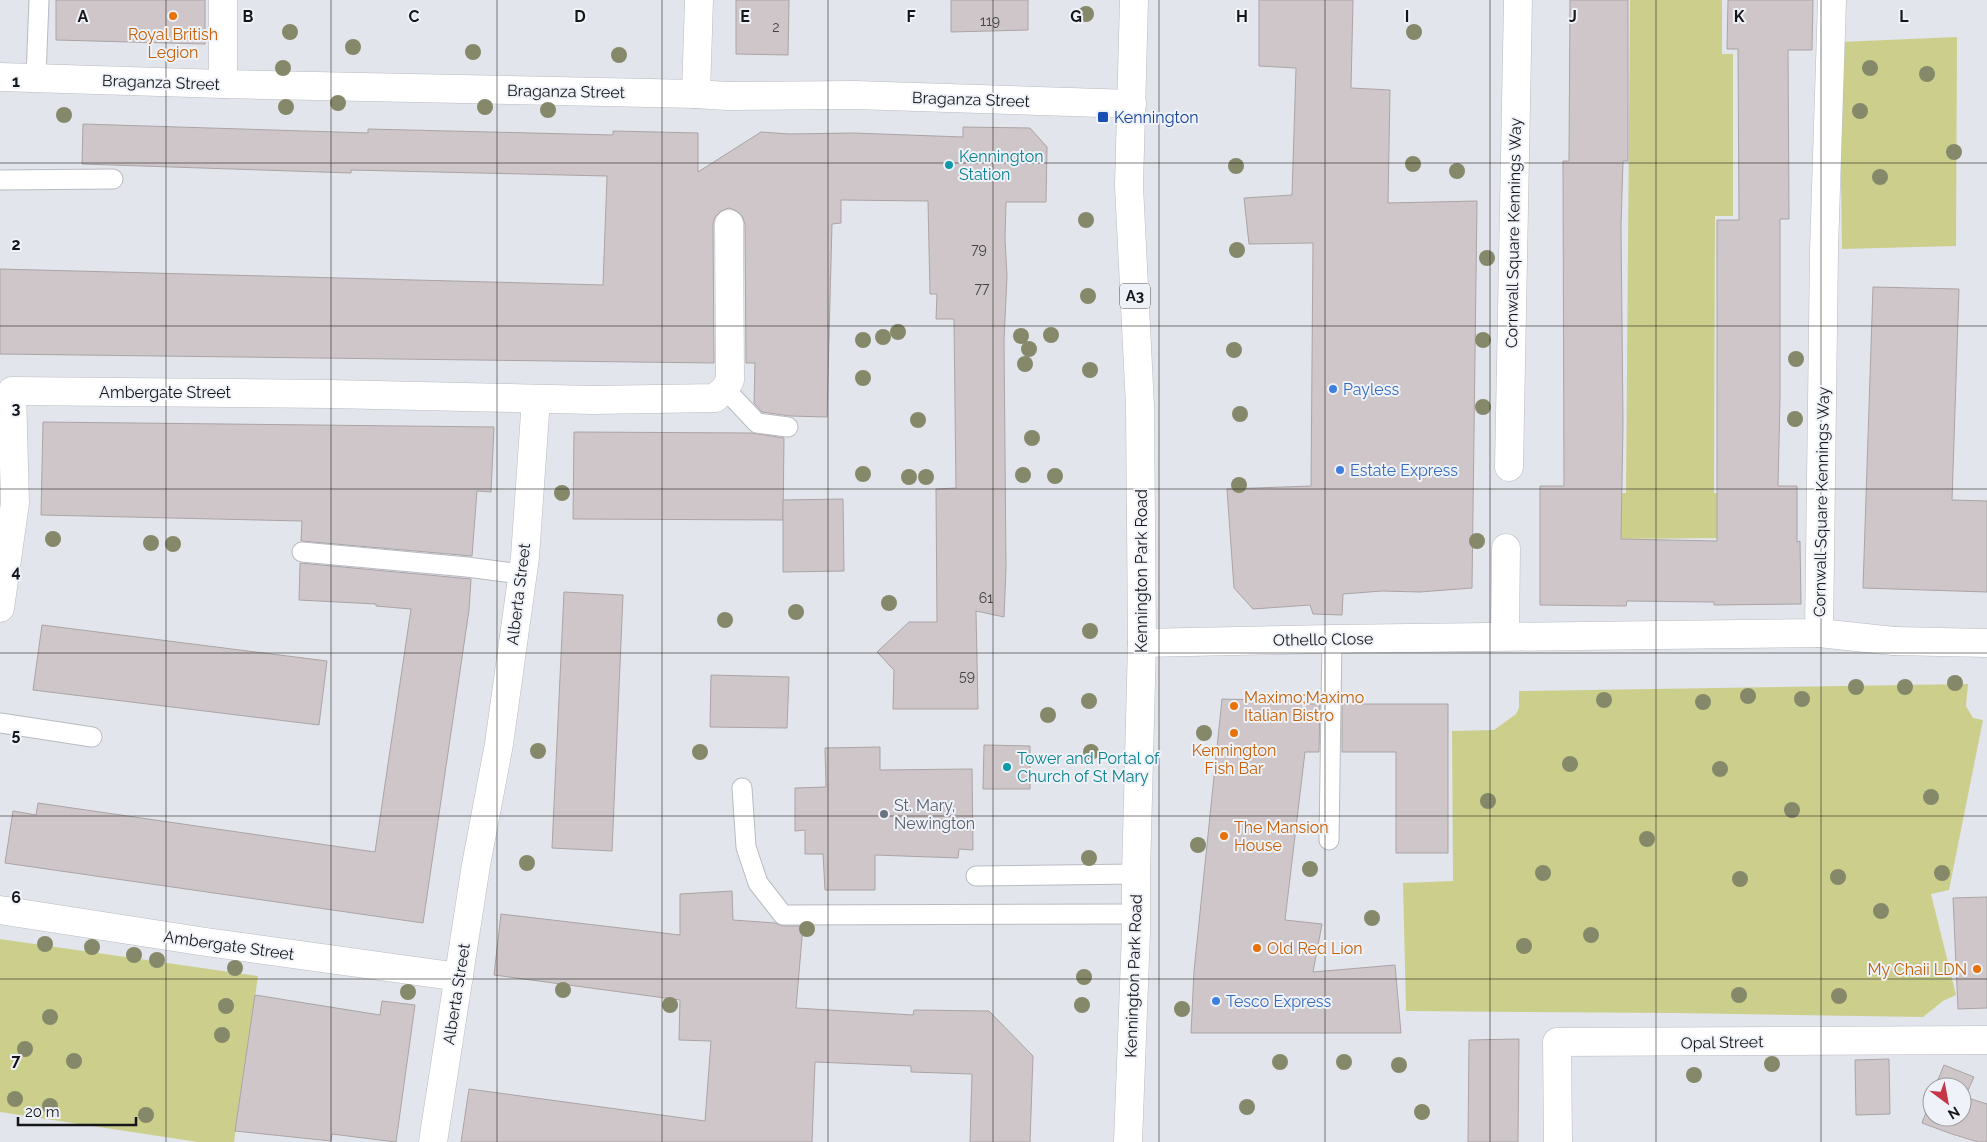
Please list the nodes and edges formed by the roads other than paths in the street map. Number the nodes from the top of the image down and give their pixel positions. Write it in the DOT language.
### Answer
graph roads {
  1 [pos="39,0"];
  2 [pos="223,0"];
  3 [pos="699,0"];
  4 [pos="1134,0"];
  5 [pos="1518,0"];
  6 [pos="1832,0"];
  7 [pos="0,77"];
  8 [pos="36,77"];
  9 [pos="223,84"];
  10 [pos="696,94"];
  11 [pos="1132,104"];
  12 [pos="0,180"];
  13 [pos="113,180"];
  14 [pos="728,224"];
  15 [pos="6,389"];
  16 [pos="725,389"];
  17 [pos="536,400"];
  18 [pos="788,427"];
  19 [pos="1509,467"];
  20 [pos="1506,548"];
  21 [pos="302,552"];
  22 [pos="521,574"];
  23 [pos="0,608"];
  24 [pos="1819,633"];
  25 [pos="1505,636"];
  26 [pos="1332,639"];
  27 [pos="1142,643"];
  28 [pos="1987,643"];
  29 [pos="0,724"];
  30 [pos="92,737"];
  31 [pos="742,788"];
  32 [pos="1329,840"];
  33 [pos="1136,874"];
  34 [pos="976,876"];
  35 [pos="0,910"];
  36 [pos="1136,914"];
  37 [pos="458,977"];
  38 [pos="1987,1040"];
  39 [pos="433,1142"];
  40 [pos="1128,1142"];
  41 [pos="1558,1142"];
  1 -- 8 [label="lane"];
  2 -- 9 [label="main road"];
  3 -- 10 [label="main road"];
  4 -- 11 [label="main road, Kennington Park Road / A3"];
  5 -- 19 [label="main road, Cornwall Square Kennings Way"];
  6 -- 24 [label="main road, Cornwall Square Kennings Way"];
  7 -- 8 [label="main road, Braganza Street"];
  8 -- 9 [label="main road, Braganza Street"];
  9 -- 10 [label="main road, Braganza Street"];
  10 -- 11 [label="main road, Braganza Street"];
  11 -- 27 [label="main road, Kennington Park Road / A3"];
  12 -- 13 [label="lane"];
  14 -- 16 [label="main road"];
  15 -- 17 [label="main road, Ambergate Street"];
  15 -- 23 [label="main road, Ambergate Street"];
  16 -- 17 [label="main road"];
  16 -- 18 [label="lane"];
  17 -- 22 [label="main road, Alberta Street"];
  20 -- 25 [label="main road"];
  21 -- 22 [label="lane"];
  22 -- 37 [label="main road, Alberta Street"];
  24 -- 25 [label="main road, Cornwall Square Kennings Way"];
  24 -- 28 [label="main road"];
  25 -- 26 [label="main road, Othello Close"];
  26 -- 27 [label="main road, Othello Close"];
  26 -- 32 [label="lane"];
  27 -- 33 [label="main road, Kennington Park Road / A3"];
  29 -- 30 [label="lane"];
  31 -- 36 [label="lane"];
  33 -- 34 [label="lane"];
  33 -- 36 [label="main road, Kennington Park Road / A3"];
  35 -- 37 [label="main road, Ambergate Street"];
  36 -- 40 [label="main road, Kennington Park Road / A3"];
  37 -- 39 [label="main road, Alberta Street"];
  38 -- 41 [label="main road, Opal Street"];
}
